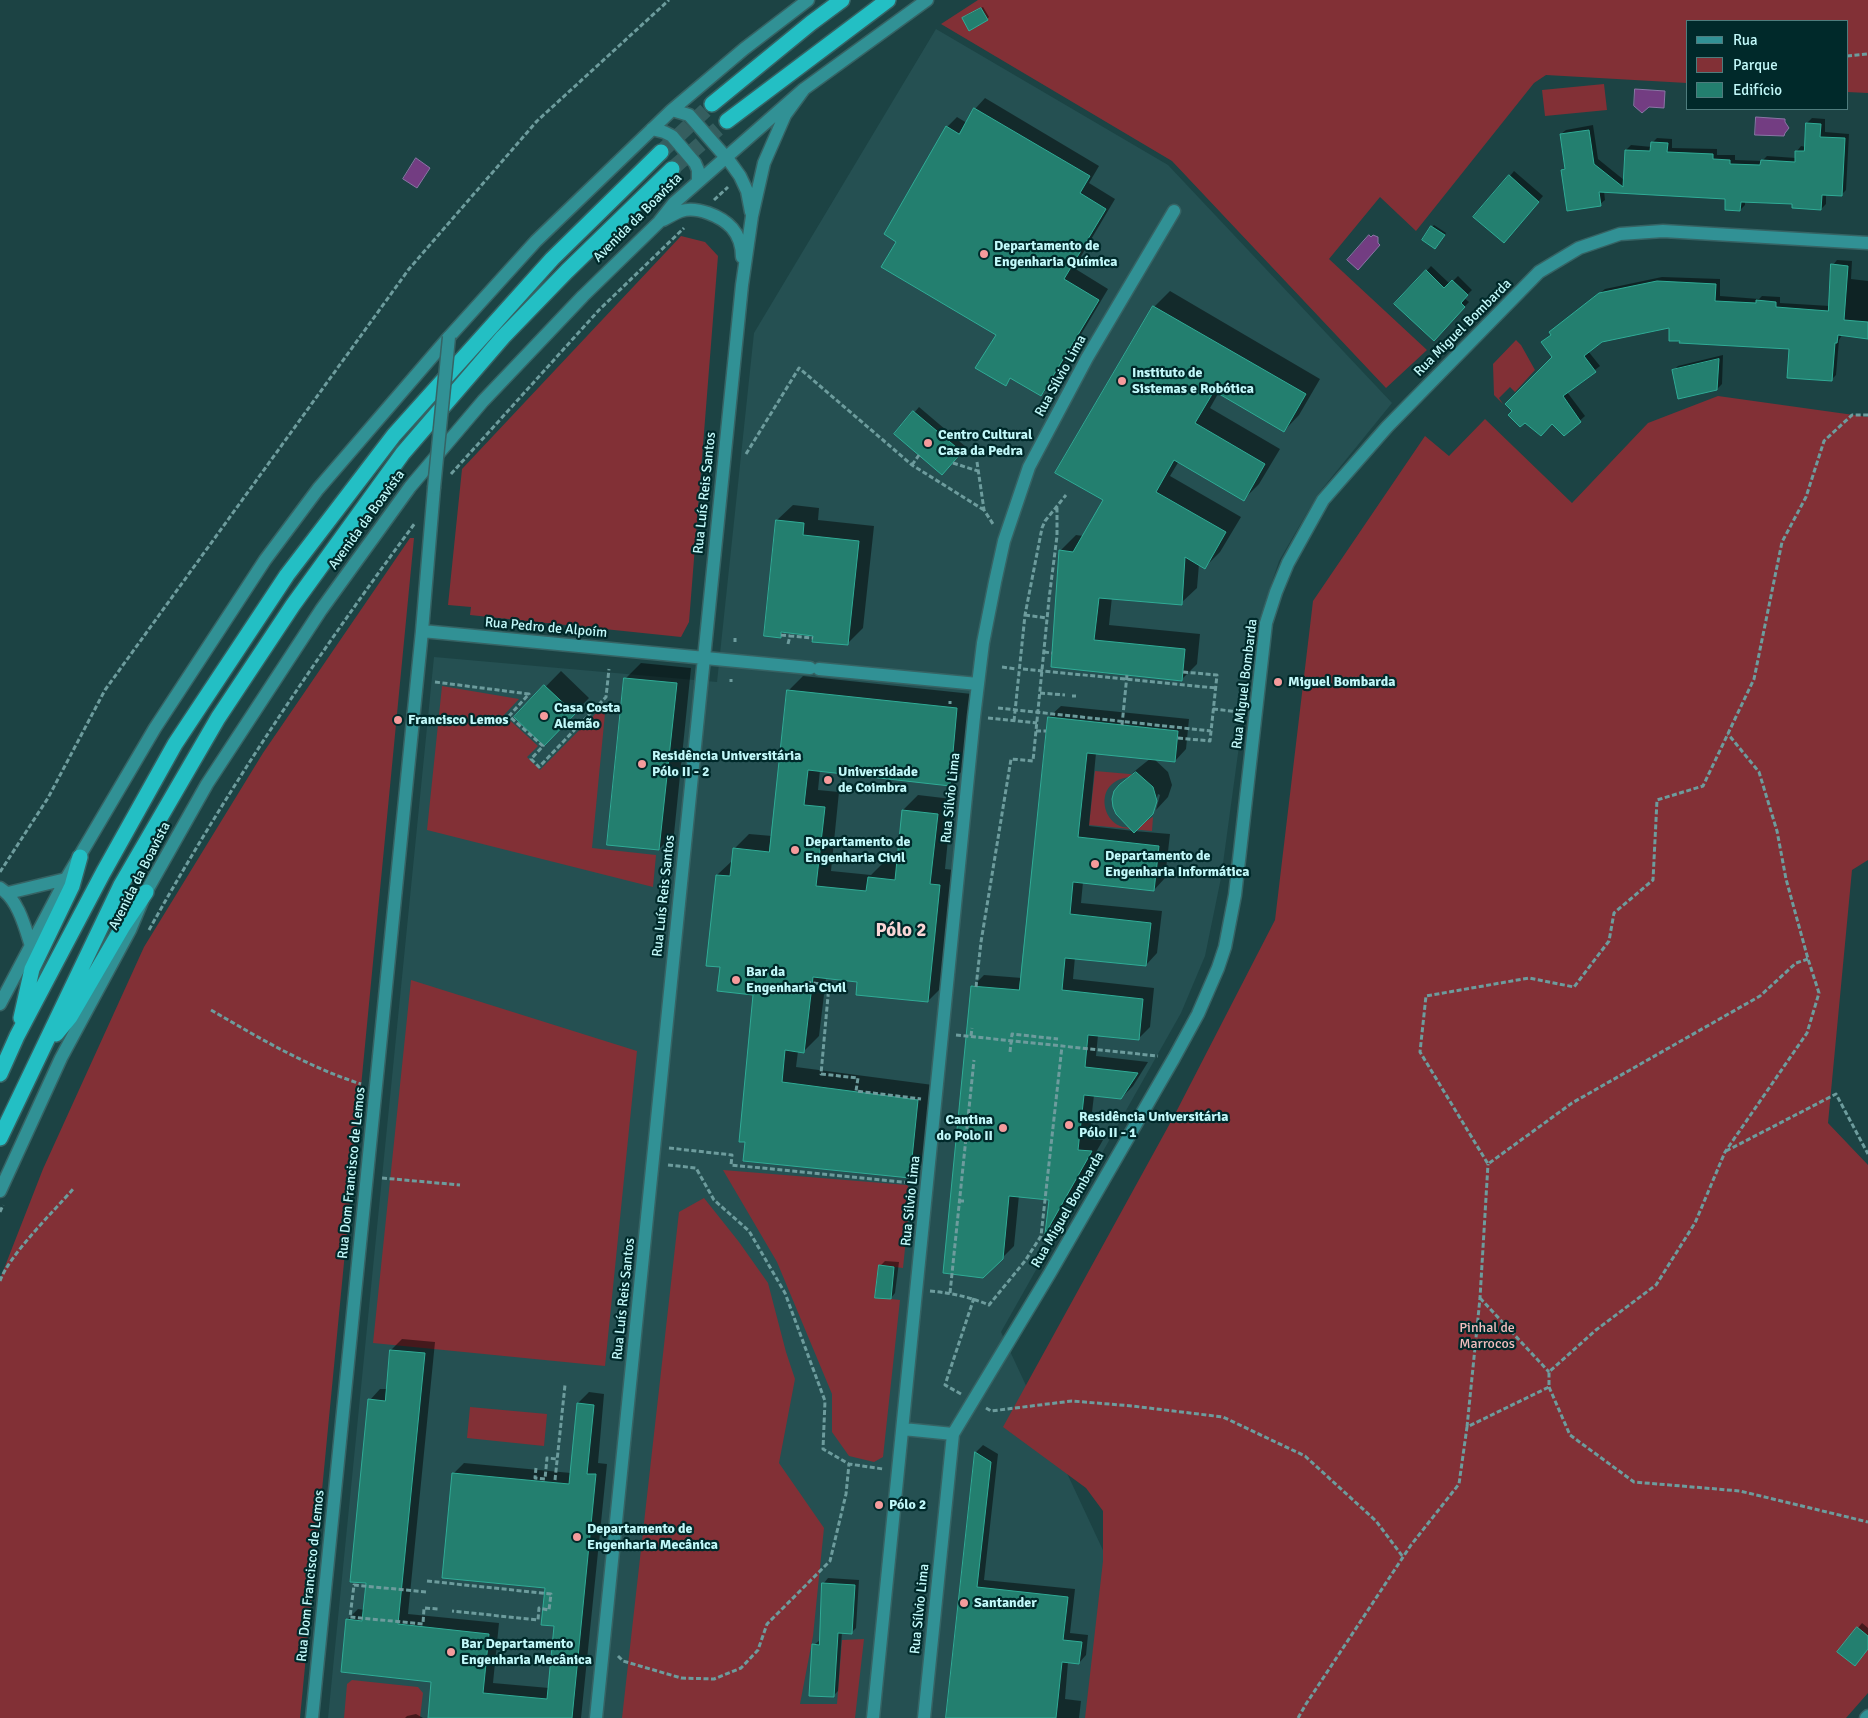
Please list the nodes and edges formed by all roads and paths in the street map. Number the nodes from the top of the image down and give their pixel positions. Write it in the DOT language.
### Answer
graph roads {
  1 [pos="669,0"];
  2 [pos="808,0"];
  3 [pos="842,0"];
  4 [pos="888,0"];
  5 [pos="927,0"];
  6 [pos="1868,54"];
  7 [pos="1848,56"];
  8 [pos="804,89"];
  9 [pos="712,104"];
  10 [pos="672,110"];
  11 [pos="727,121"];
  12 [pos="652,129"];
  13 [pos="661,152"];
  14 [pos="725,156"];
  15 [pos="672,169"];
  16 [pos="698,180"];
  17 [pos="1174,212"];
  18 [pos="752,216"];
  19 [pos="659,222"];
  20 [pos="689,224"];
  21 [pos="1868,243"];
  22 [pos="742,285"];
  23 [pos="448,337"];
  24 [pos="1868,416"];
  25 [pos="746,454"];
  26 [pos="919,456"];
  27 [pos="977,462"];
  28 [pos="953,463"];
  29 [pos="912,465"];
  30 [pos="458,466"];
  31 [pos="978,471"];
  32 [pos="1066,495"];
  33 [pos="1057,506"];
  34 [pos="417,520"];
  35 [pos="1024,615"];
  36 [pos="1047,618"];
  37 [pos="422,631"];
  38 [pos="781,635"];
  39 [pos="790,636"];
  40 [pos="813,638"];
  41 [pos="788,644"];
  42 [pos="1044,652"];
  43 [pos="1052,653"];
  44 [pos="704,658"];
  45 [pos="1002,667"];
  46 [pos="609,669"];
  47 [pos="1017,669"];
  48 [pos="1023,669"];
  49 [pos="1042,671"];
  50 [pos="1183,672"];
  51 [pos="1127,677"];
  52 [pos="435,682"];
  53 [pos="978,684"];
  54 [pos="1216,688"];
  55 [pos="1040,693"];
  56 [pos="1065,695"];
  57 [pos="998,708"];
  58 [pos="1213,709"];
  59 [pos="1015,710"];
  60 [pos="1038,712"];
  61 [pos="1256,714"];
  62 [pos="997,719"];
  63 [pos="1014,721"];
  64 [pos="1122,723"];
  65 [pos="1037,724"];
  66 [pos="1036,731"];
  67 [pos="1046,731"];
  68 [pos="1211,731"];
  69 [pos="1728,734"];
  70 [pos="1178,738"];
  71 [pos="80,857"];
  72 [pos="0,872"];
  73 [pos="66,880"];
  74 [pos="4,891"];
  75 [pos="146,892"];
  76 [pos="145,938"];
  77 [pos="31,946"];
  78 [pos="1808,959"];
  79 [pos="806,982"];
  80 [pos="976,986"];
  81 [pos="0,1004"];
  82 [pos="211,1010"];
  83 [pos="972,1028"];
  84 [pos="1041,1030"];
  85 [pos="943,1034"];
  86 [pos="17,1036"];
  87 [pos="971,1036"];
  88 [pos="1040,1037"];
  89 [pos="1058,1039"];
  90 [pos="1011,1040"];
  91 [pos="1062,1046"];
  92 [pos="43,1048"];
  93 [pos="1010,1052"];
  94 [pos="1149,1055"];
  95 [pos="974,1060"];
  96 [pos="0,1074"];
  97 [pos="376,1089"];
  98 [pos="922,1099"];
  99 [pos="969,1105"];
  100 [pos="974,1106"];
  101 [pos="0,1138"];
  102 [pos="654,1147"];
  103 [pos="1725,1152"];
  104 [pos="1868,1154"];
  105 [pos="652,1163"];
  106 [pos="1488,1164"];
  107 [pos="367,1176"];
  108 [pos="914,1183"];
  109 [pos="460,1185"];
  110 [pos="74,1188"];
  111 [pos="0,1191"];
  112 [pos="959,1201"];
  113 [pos="964,1201"];
  114 [pos="0,1281"];
  115 [pos="917,1289"];
  116 [pos="950,1293"];
  117 [pos="974,1298"];
  118 [pos="1480,1298"];
  119 [pos="1549,1372"];
  120 [pos="565,1385"];
  121 [pos="1549,1387"];
  122 [pos="974,1402"];
  123 [pos="1467,1427"];
  124 [pos="903,1429"];
  125 [pos="953,1434"];
  126 [pos="557,1459"];
  127 [pos="849,1464"];
  128 [pos="536,1468"];
  129 [pos="885,1470"];
  130 [pos="555,1480"];
  131 [pos="1868,1522"];
  132 [pos="1403,1557"];
  133 [pos="427,1581"];
  134 [pos="426,1592"];
  135 [pos="439,1609"];
  136 [pos="452,1610"];
  137 [pos="604,1641"];
  138 [pos="312,1718"];
  139 [pos="596,1718"];
  140 [pos="873,1718"];
  141 [pos="924,1718"];
  142 [pos="1298,1718"];
  1 -- 72 [label="path"];
  2 -- 10 [label="street"];
  3 -- 9 [label="highway"];
  4 -- 11 [label="highway"];
  5 -- 8 [label="street, Avenida da Boavista"];
  6 -- 7 [label="path"];
  8 -- 14 [label="street, Avenida da Boavista"];
  8 -- 18 [label="street, Rua Luís Reis Santos"];
  10 -- 12 [label="street"];
  10 -- 14 [label="street"];
  12 -- 16 [label="street"];
  12 -- 23 [label="street"];
  13 -- 86 [label="highway, Avenida da Boavista"];
  14 -- 16 [label="street, Avenida da Boavista"];
  14 -- 18 [label="street"];
  15 -- 92 [label="highway, Avenida da Boavista"];
  16 -- 19 [label="street, Avenida da Boavista"];
  17 -- 53 [label="street, Rua Sílvio Lima"];
  18 -- 22 [label="street, Rua Luís Reis Santos"];
  19 -- 22 [label="street"];
  19 -- 75 [label="street, Avenida da Boavista"];
  20 -- 30 [label="path"];
  21 -- 61 [label="street, Rua Miguel Bombarda"];
  22 -- 44 [label="street, Rua Luís Reis Santos"];
  23 -- 37 [label="street, bridge"];
  23 -- 71 [label="street"];
  24 -- 69 [label="path"];
  25 -- 29 [label="path"];
  26 -- 29 [label="path"];
  27 -- 31 [label="path"];
  28 -- 31 [label="path"];
  29 -- 31 [label="path"];
  32 -- 33 [label="path"];
  33 -- 35 [label="path"];
  33 -- 36 [label="path"];
  34 -- 76 [label="path"];
  35 -- 36 [label="path"];
  35 -- 59 [label="path"];
  36 -- 42 [label="path"];
  37 -- 44 [label="street, Rua Pedro de Alpoím"];
  37 -- 97 [label="street, Rua Dom Francisco de Lemos"];
  38 -- 39 [label="path"];
  39 -- 40 [label="path"];
  39 -- 41 [label="path"];
  42 -- 43 [label="path"];
  42 -- 49 [label="path"];
  44 -- 53 [label="street, Rua Pedro de Alpoím"];
  44 -- 102 [label="street, Rua Luís Reis Santos"];
  45 -- 47 [label="path"];
  46 -- 52 [label="path"];
  48 -- 49 [label="path"];
  49 -- 51 [label="path"];
  49 -- 55 [label="path"];
  50 -- 54 [label="path"];
  51 -- 54 [label="path"];
  51 -- 64 [label="path"];
  53 -- 85 [label="street, Rua Sílvio Lima"];
  54 -- 58 [label="path"];
  55 -- 56 [label="path"];
  55 -- 60 [label="path"];
  57 -- 59 [label="path"];
  58 -- 61 [label="path"];
  58 -- 68 [label="path"];
  59 -- 60 [label="path"];
  59 -- 63 [label="path"];
  60 -- 64 [label="path"];
  60 -- 65 [label="path"];
  61 -- 122 [label="street, Rua Miguel Bombarda"];
  62 -- 63 [label="path"];
  63 -- 65 [label="path"];
  64 -- 68 [label="path"];
  65 -- 66 [label="path"];
  66 -- 67 [label="path"];
  66 -- 80 [label="path"];
  68 -- 70 [label="path"];
  69 -- 78 [label="path"];
  69 -- 106 [label="path"];
  71 -- 73 [label="street"];
  71 -- 86 [label="highway"];
  73 -- 74 [label="street"];
  73 -- 77 [label="street"];
  74 -- 77 [label="street"];
  75 -- 92 [label="highway"];
  75 -- 111 [label="street, Avenida da Boavista"];
  77 -- 81 [label="street"];
  78 -- 103 [label="path"];
  78 -- 106 [label="path"];
  79 -- 98 [label="path"];
  82 -- 97 [label="path"];
  83 -- 87 [label="path"];
  84 -- 88 [label="path"];
  85 -- 87 [label="path"];
  85 -- 115 [label="street, Rua Sílvio Lima"];
  86 -- 96 [label="highway, Avenida da Boavista"];
  87 -- 90 [label="path"];
  88 -- 89 [label="path"];
  88 -- 90 [label="path"];
  90 -- 91 [label="path"];
  90 -- 93 [label="path"];
  91 -- 94 [label="path"];
  91 -- 117 [label="path"];
  92 -- 101 [label="highway, Avenida da Boavista"];
  95 -- 99 [label="path"];
  97 -- 107 [label="street, Rua Dom Francisco de Lemos"];
  99 -- 100 [label="path"];
  99 -- 112 [label="path"];
  102 -- 105 [label="street, Rua Luís Reis Santos"];
  102 -- 108 [label="path"];
  103 -- 104 [label="path"];
  103 -- 119 [label="path"];
  105 -- 127 [label="path"];
  105 -- 137 [label="street, Rua Luís Reis Santos"];
  106 -- 118 [label="path"];
  107 -- 109 [label="path"];
  107 -- 138 [label="street, Rua Dom Francisco de Lemos"];
  110 -- 114 [label="path"];
  112 -- 113 [label="path"];
  112 -- 116 [label="path"];
  115 -- 116 [label="path"];
  115 -- 124 [label="street, Rua Sílvio Lima"];
  116 -- 117 [label="path"];
  117 -- 122 [label="path"];
  118 -- 119 [label="path"];
  118 -- 123 [label="path"];
  119 -- 121 [label="path"];
  120 -- 126 [label="path"];
  121 -- 123 [label="path"];
  121 -- 131 [label="path"];
  122 -- 125 [label="street, Rua Miguel Bombarda"];
  122 -- 132 [label="path"];
  123 -- 132 [label="path"];
  124 -- 125 [label="street"];
  124 -- 140 [label="street, Rua Sílvio Lima"];
  125 -- 141 [label="street, Rua Sílvio Lima"];
  126 -- 128 [label="path"];
  126 -- 130 [label="path"];
  127 -- 129 [label="path"];
  127 -- 137 [label="path"];
  132 -- 142 [label="path"];
  133 -- 136 [label="path"];
  134 -- 135 [label="path"];
  137 -- 139 [label="street, Rua Luís Reis Santos"];
}
